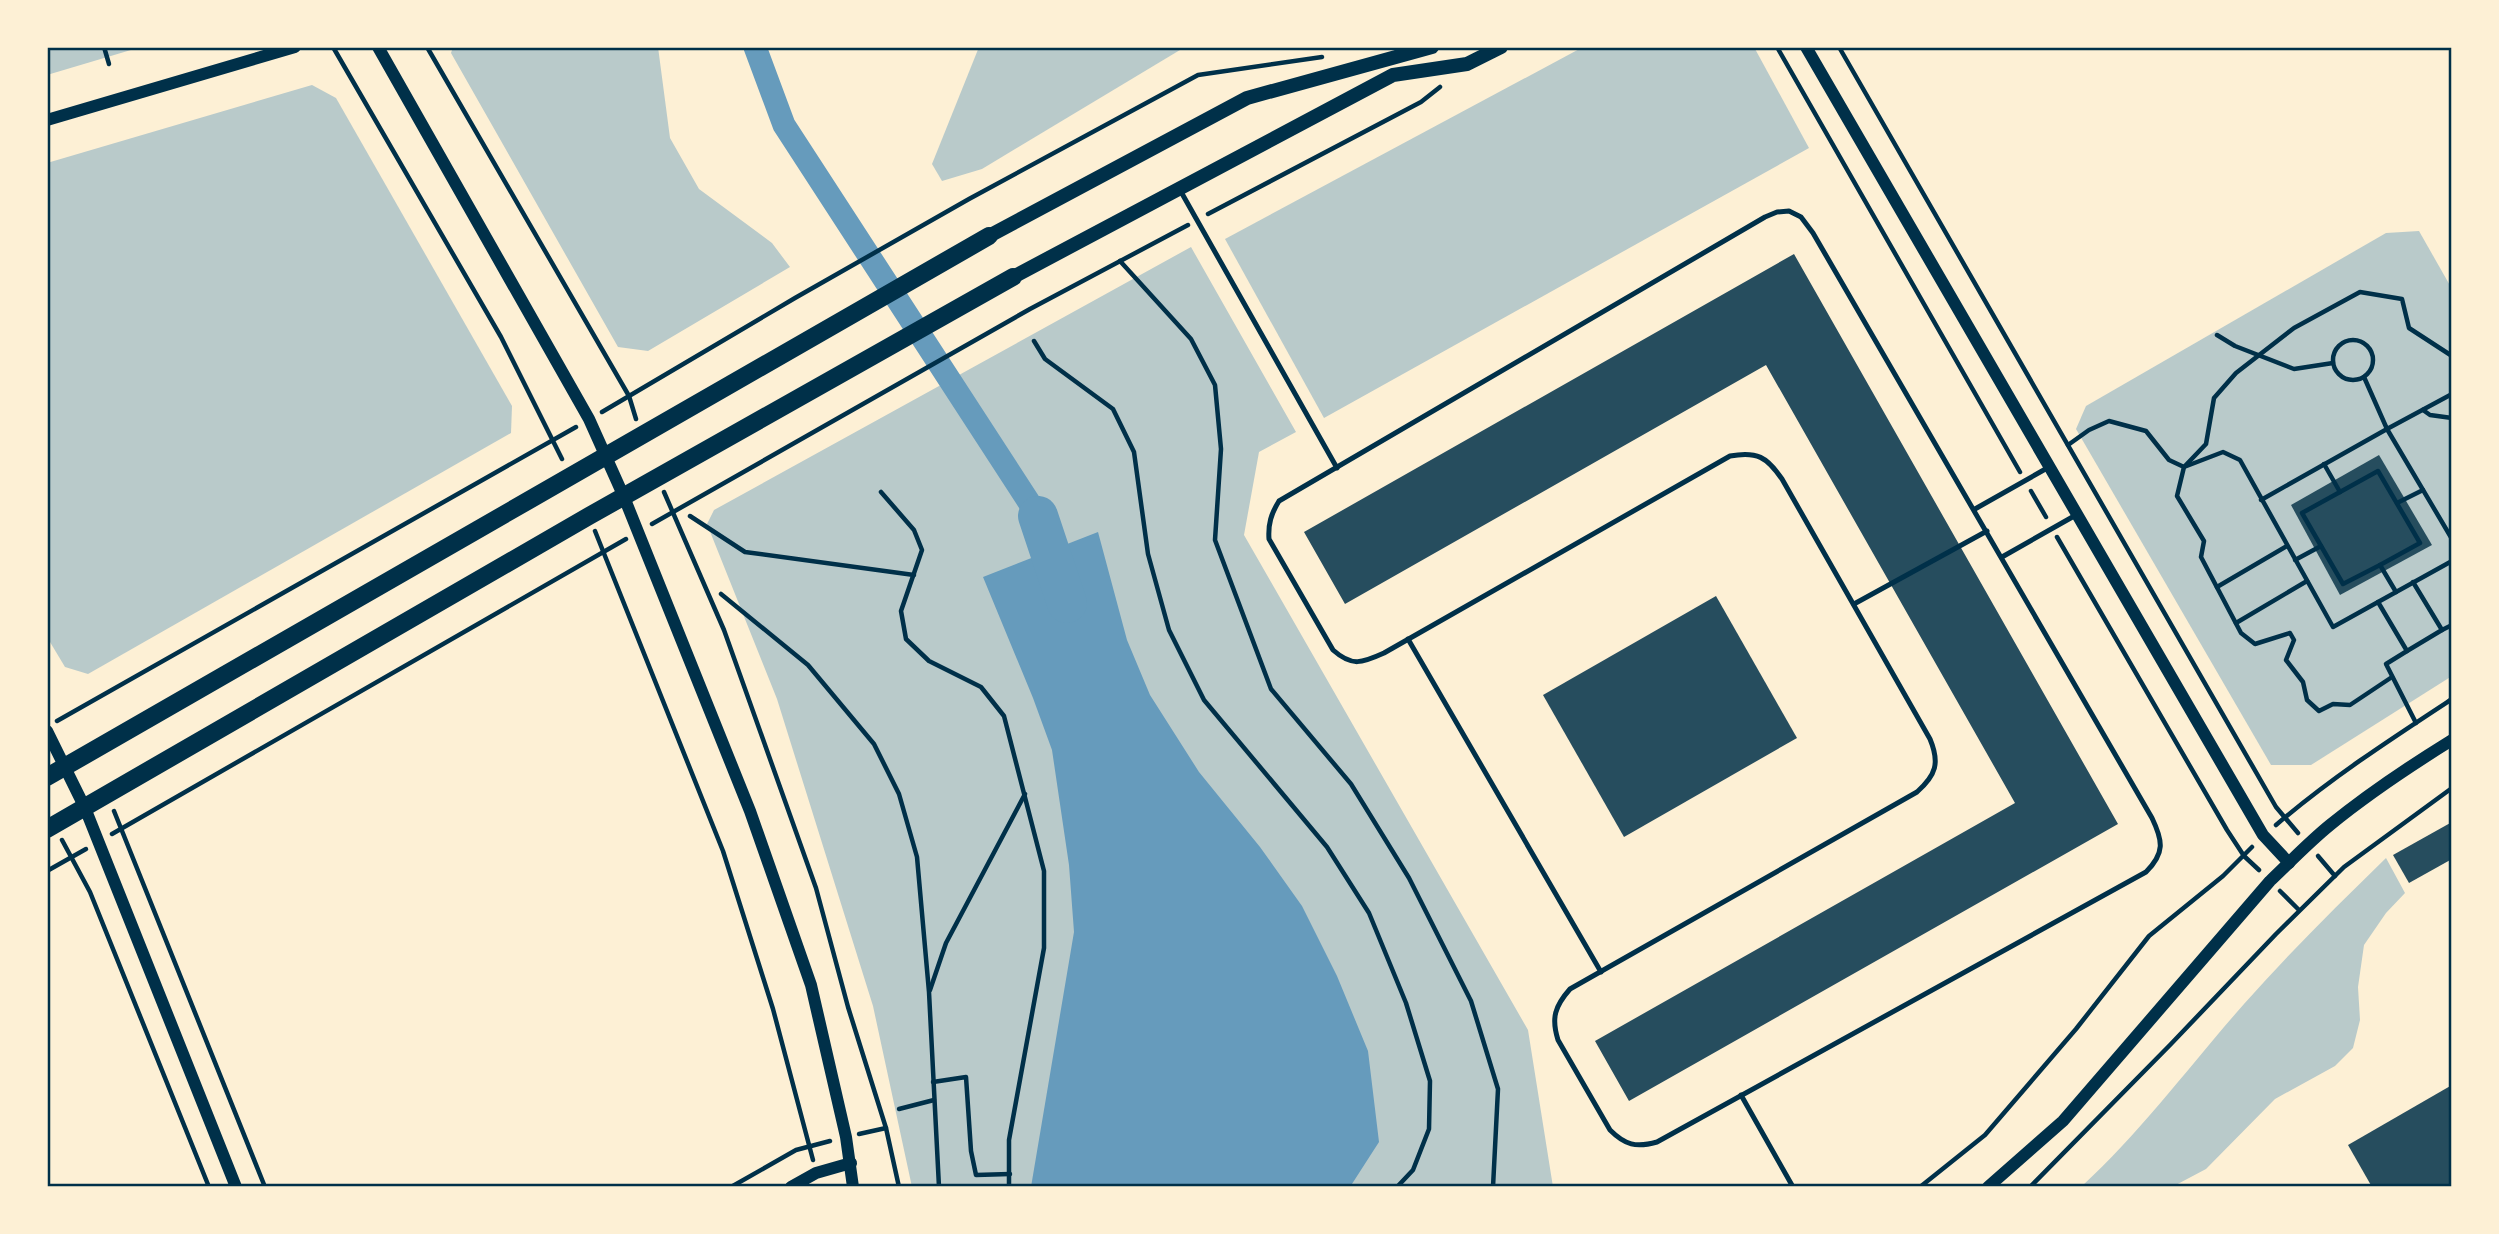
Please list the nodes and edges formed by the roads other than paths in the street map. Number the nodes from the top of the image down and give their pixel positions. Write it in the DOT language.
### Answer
graph roads {
  1 [pos="295,47"];
  2 [pos="379,47"];
  3 [pos="1432,47"];
  4 [pos="1501,47"];
  5 [pos="1806,47"];
  6 [pos="47,120"];
  7 [pos="1180,189"];
  8 [pos="989,236"];
  9 [pos="1013,278"];
  10 [pos="607,457"];
  11 [pos="2049,467"];
  12 [pos="1337,468"];
  13 [pos="624,497"];
  14 [pos="1975,509"];
  15 [pos="2077,514"];
  16 [pos="1987,531"];
  17 [pos="2002,557"];
  18 [pos="1854,604"];
  19 [pos="1408,639"];
  20 [pos="47,729"];
  21 [pos="2452,740"];
  22 [pos="65,767"];
  23 [pos="47,777"];
  24 [pos="85,808"];
  25 [pos="51,827"];
  26 [pos="2289,863"];
  27 [pos="1601,972"];
  28 [pos="1741,1095"];
  29 [pos="851,1163"];
  30 [pos="236,1187"];
  31 [pos="790,1187"];
  32 [pos="853,1187"];
  33 [pos="1793,1187"];
  34 [pos="1988,1187"];
  1 -- 6 [label="street"];
  2 -- 10 [label="street"];
  3 -- 8 [label="main road"];
  4 -- 7 [label="main road"];
  5 -- 11 [label="street"];
  7 -- 9 [label="main road"];
  7 -- 12 [label="lane"];
  8 -- 10 [label="main road"];
  9 -- 13 [label="main road"];
  10 -- 13 [label="street"];
  10 -- 22 [label="main road"];
  11 -- 14 [label="lane"];
  11 -- 15 [label="street"];
  12 -- 14 [label="lane"];
  12 -- 19 [label="lane"];
  13 -- 24 [label="main road"];
  13 -- 29 [label="street"];
  14 -- 16 [label="lane"];
  15 -- 17 [label="lane"];
  15 -- 26 [label="street"];
  16 -- 17 [label="lane"];
  16 -- 18 [label="lane"];
  17 -- 28 [label="lane"];
  18 -- 19 [label="lane"];
  18 -- 27 [label="lane"];
  19 -- 27 [label="lane"];
  20 -- 22 [label="street"];
  21 -- 26 [label="street"];
  22 -- 23 [label="main road"];
  22 -- 24 [label="street"];
  24 -- 25 [label="main road"];
  24 -- 30 [label="street"];
  26 -- 34 [label="street"];
  27 -- 28 [label="lane"];
  28 -- 33 [label="lane"];
  29 -- 31 [label="street"];
  29 -- 32 [label="street"];
}
